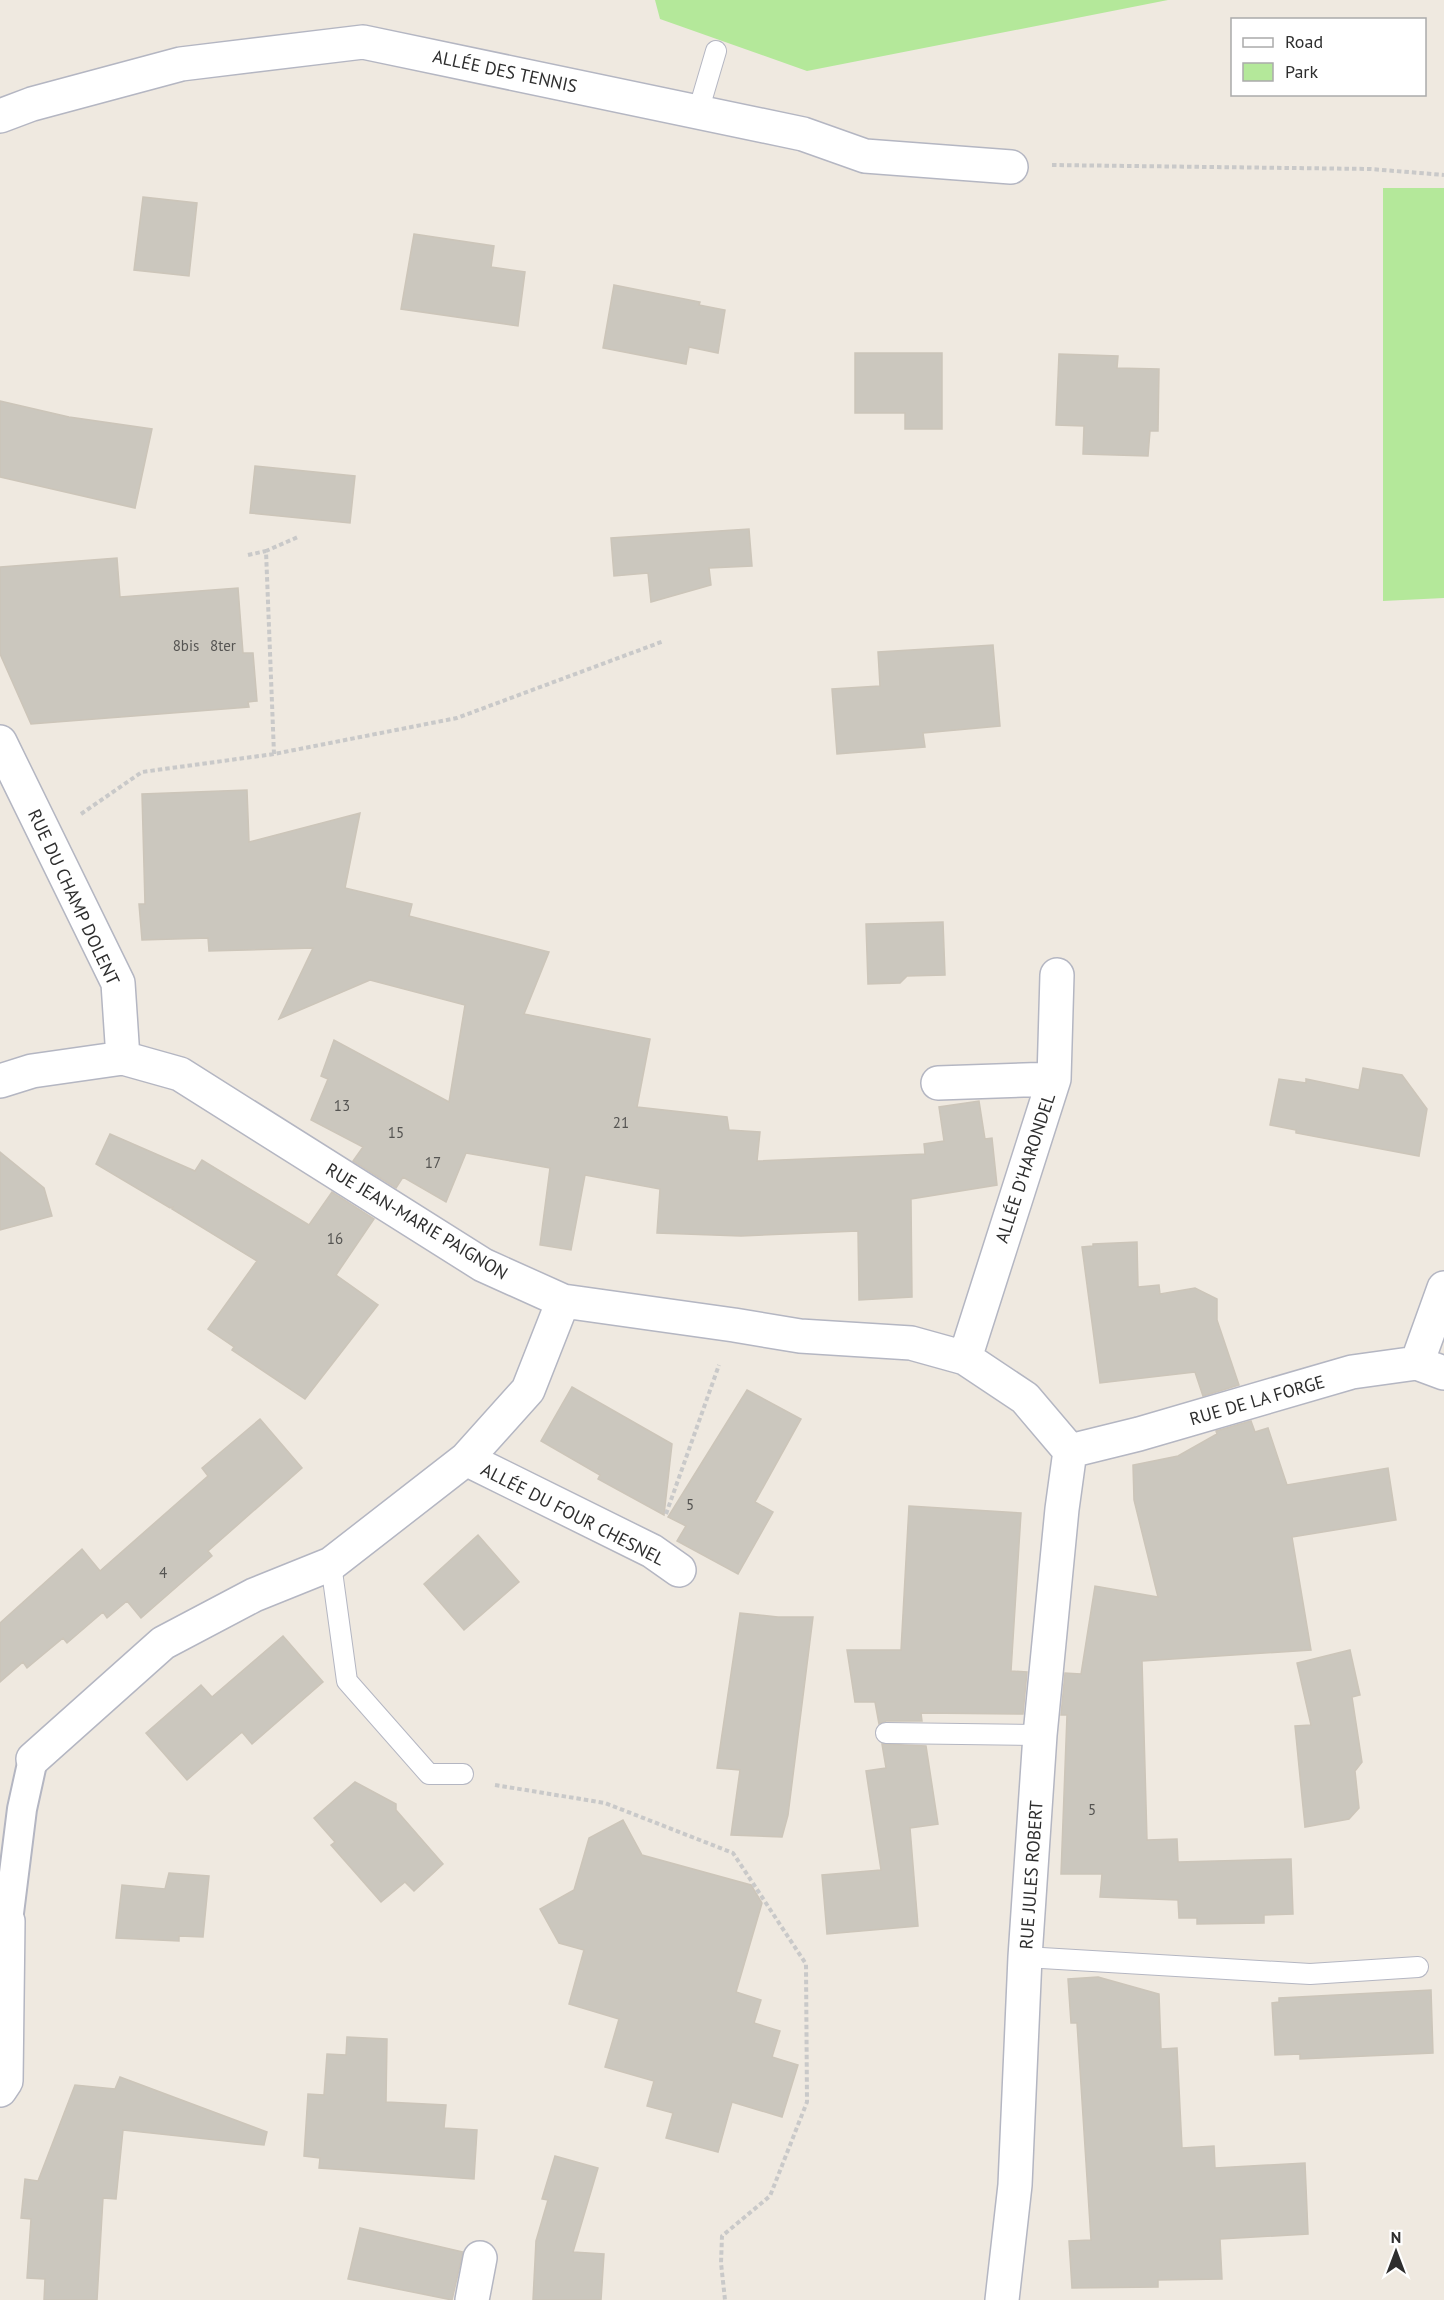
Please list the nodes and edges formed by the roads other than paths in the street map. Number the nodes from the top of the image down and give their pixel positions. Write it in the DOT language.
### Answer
graph roads {
  1 [pos="716,51"];
  2 [pos="698,112"];
  3 [pos="0,116"];
  4 [pos="1011,167"];
  5 [pos="0,742"];
  6 [pos="1057,975"];
  7 [pos="123,1058"];
  8 [pos="1054,1079"];
  9 [pos="0,1081"];
  10 [pos="938,1083"];
  11 [pos="1444,1288"];
  12 [pos="563,1301"];
  13 [pos="965,1358"];
  14 [pos="1431,1368"];
  15 [pos="1070,1451"];
  16 [pos="466,1459"];
  17 [pos="330,1563"];
  18 [pos="679,1570"];
  19 [pos="886,1733"];
  20 [pos="1040,1735"];
  21 [pos="33,1759"];
  22 [pos="463,1774"];
  23 [pos="8,1922"];
  24 [pos="1025,1957"];
  25 [pos="1418,1967"];
  26 [pos="3,2045"];
  27 [pos="0,2090"];
  28 [pos="480,2258"];
  29 [pos="472,2300"];
  30 [pos="1002,2300"];
  1 -- 2 [label="lane"];
  2 -- 3 [label="street, ALLÉE DES TENNIS"];
  2 -- 4 [label="street, ALLÉE DES TENNIS"];
  5 -- 7 [label="street, RUE DU CHAMP DOLENT"];
  6 -- 8 [label="street, ALLÉE D'HARONDEL"];
  7 -- 9 [label="street, RUE JEAN-MARIE PAIGNON"];
  7 -- 12 [label="street, RUE JEAN-MARIE PAIGNON"];
  8 -- 10 [label="street"];
  8 -- 13 [label="street, ALLÉE D'HARONDEL"];
  11 -- 14 [label="street"];
  12 -- 13 [label="street, RUE JEAN-MARIE PAIGNON"];
  12 -- 16 [label="street, ALLÉE DU FOUR CHESNEL"];
  13 -- 15 [label="street, RUE JEAN-MARIE PAIGNON"];
  14 -- 15 [label="street, RUE DE LA FORGE"];
  15 -- 20 [label="street, RUE JULES ROBERT"];
  16 -- 17 [label="street, ALLÉE DU FOUR CHESNEL"];
  16 -- 18 [label="street, ALLÉE DU FOUR CHESNEL"];
  17 -- 21 [label="street, ALLÉE DU FOUR CHESNEL"];
  17 -- 22 [label="lane"];
  19 -- 20 [label="lane"];
  20 -- 24 [label="street, RUE JULES ROBERT"];
  21 -- 23 [label="street, ALLÉE DU FOUR CHESNEL"];
  23 -- 26 [label="street"];
  24 -- 25 [label="lane"];
  24 -- 30 [label="street, RUE JULES ROBERT"];
  26 -- 27 [label="street"];
  28 -- 29 [label="street"];
}
